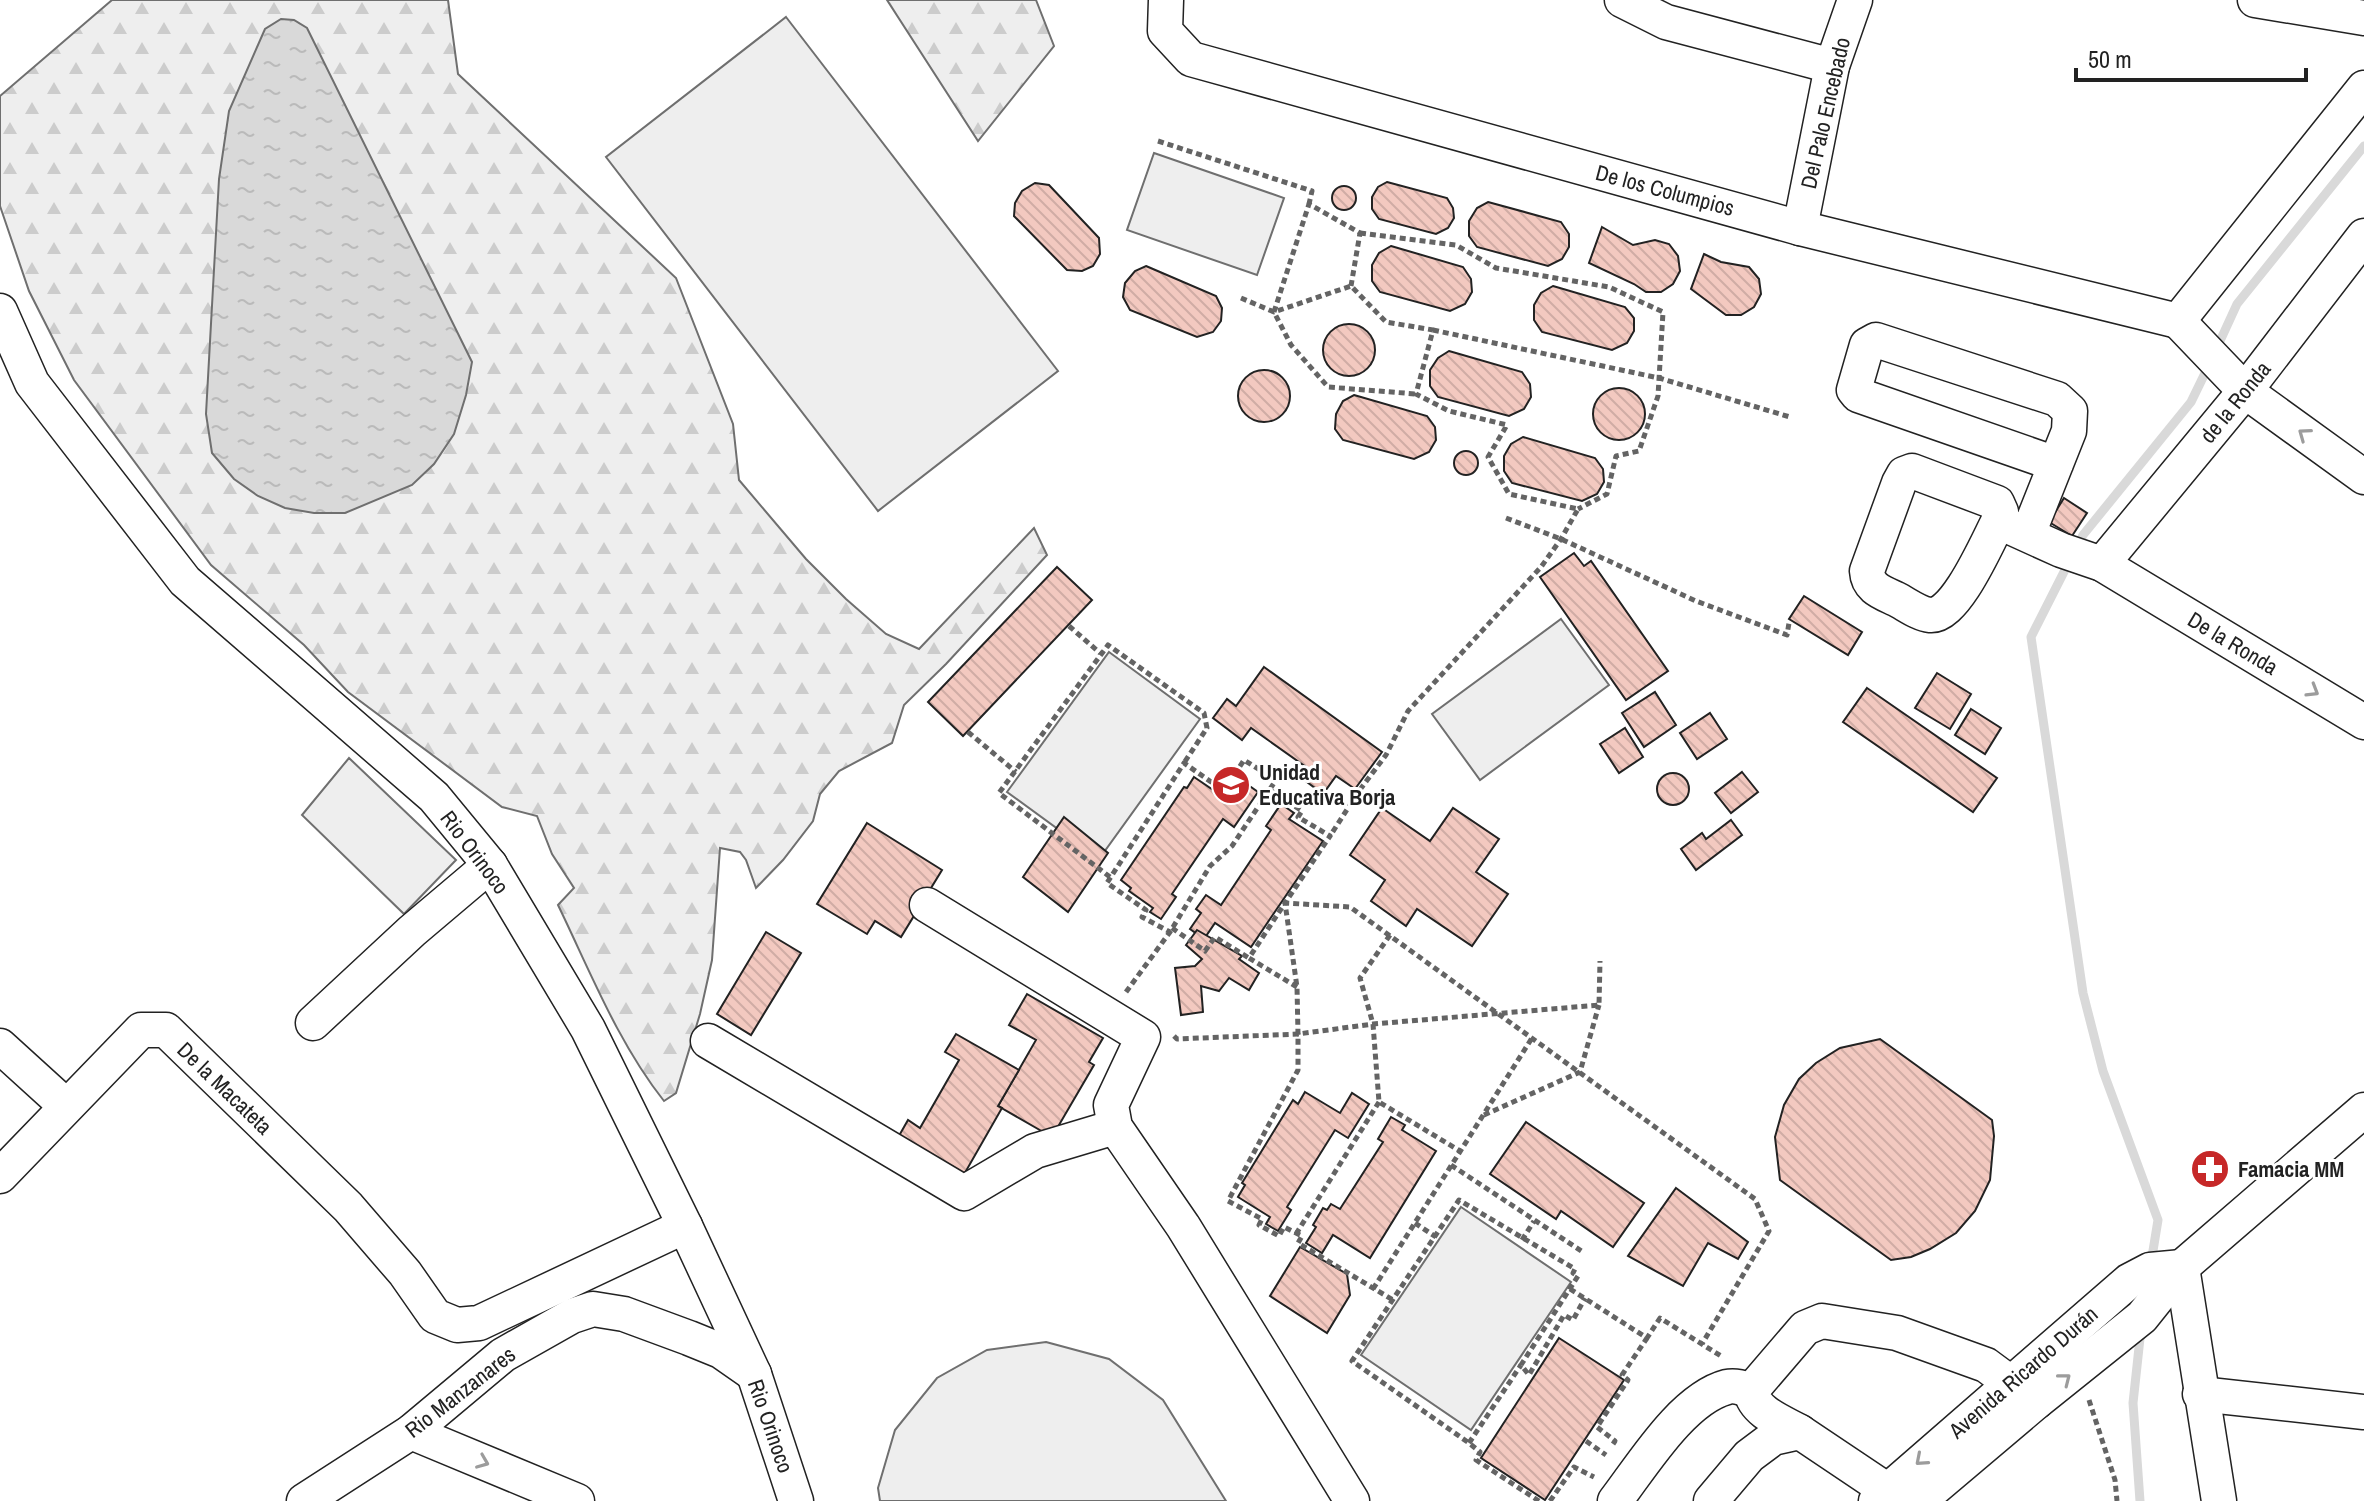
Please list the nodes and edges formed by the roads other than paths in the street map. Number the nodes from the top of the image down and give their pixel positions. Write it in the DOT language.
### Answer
graph roads {
  1 [pos="1622,0"];
  2 [pos="1855,0"];
  3 [pos="2255,0"];
  4 [pos="1166,16"];
  5 [pos="2364,18"];
  6 [pos="1832,66"];
  7 [pos="2364,88"];
  8 [pos="1800,228"];
  9 [pos="2364,236"];
  10 [pos="0,311"];
  11 [pos="2186,329"];
  12 [pos="2237,383"];
  13 [pos="2056,464"];
  14 [pos="2364,477"];
  15 [pos="2083,557"];
  16 [pos="2364,722"];
  17 [pos="490,865"];
  18 [pos="927,905"];
  19 [pos="313,1023"];
  20 [pos="708,1041"];
  21 [pos="0,1046"];
  22 [pos="66,1106"];
  23 [pos="2364,1110"];
  24 [pos="1115,1127"];
  25 [pos="0,1176"];
  26 [pos="685,1226"];
  27 [pos="2182,1267"];
  28 [pos="435,1316"];
  29 [pos="754,1374"];
  30 [pos="1751,1391"];
  31 [pos="2022,1392"];
  32 [pos="2200,1394"];
  33 [pos="2364,1412"];
  34 [pos="411,1432"];
  35 [pos="1800,1432"];
  36 [pos="1896,1498"];
  37 [pos="304,1501"];
  38 [pos="577,1501"];
  39 [pos="796,1501"];
  40 [pos="1352,1501"];
  41 [pos="1615,1501"];
  42 [pos="1711,1501"];
  43 [pos="2219,1501"];
  1 -- 6 [label="street"];
  2 -- 6 [label="street, Del Palo Encebado"];
  3 -- 5 [label="street"];
  4 -- 8 [label="street, De los Columpios"];
  6 -- 8 [label="street, Del Palo Encebado"];
  7 -- 11 [label="street"];
  8 -- 11 [label="street, De los Columpios"];
  9 -- 12 [label="street, de la Ronda"];
  10 -- 17 [label="street, Rio Orinoco"];
  11 -- 12 [label="street"];
  14 -- 12 [label="street, one-way"];
  12 -- 15 [label="street, de la Ronda"];
  13 -- 13 [label="street"];
  13 -- 15 [label="street, De la Ronda"];
  15 -- 16 [label="street, De la Ronda, one-way"];
  17 -- 19 [label="street"];
  17 -- 26 [label="street, Rio Orinoco"];
  18 -- 24 [label="street"];
  20 -- 24 [label="street"];
  21 -- 22 [label="street"];
  22 -- 25 [label="street, De la Macateta"];
  22 -- 28 [label="street, De la Macateta"];
  23 -- 27 [label="street, Avenida Ricardo Durán"];
  24 -- 40 [label="street"];
  26 -- 28 [label="street, Rio Manzanares"];
  26 -- 29 [label="street, Rio Orinoco"];
  31 -- 27 [label="street, Avenida Ricardo Durán, one-way"];
  27 -- 31 [label="street, Avenida Ricardo Durán"];
  27 -- 32 [label="street"];
  29 -- 34 [label="street, Rio Manzanares"];
  29 -- 39 [label="street, Rio Orinoco"];
  30 -- 31 [label="street"];
  30 -- 35 [label="street"];
  30 -- 41 [label="street"];
  31 -- 36 [label="street, Avenida Ricardo Durán"];
  32 -- 33 [label="street"];
  32 -- 43 [label="street"];
  34 -- 37 [label="street, Rio Manzanares"];
  34 -- 38 [label="street, one-way"];
  35 -- 36 [label="street"];
  35 -- 42 [label="street"];
}
